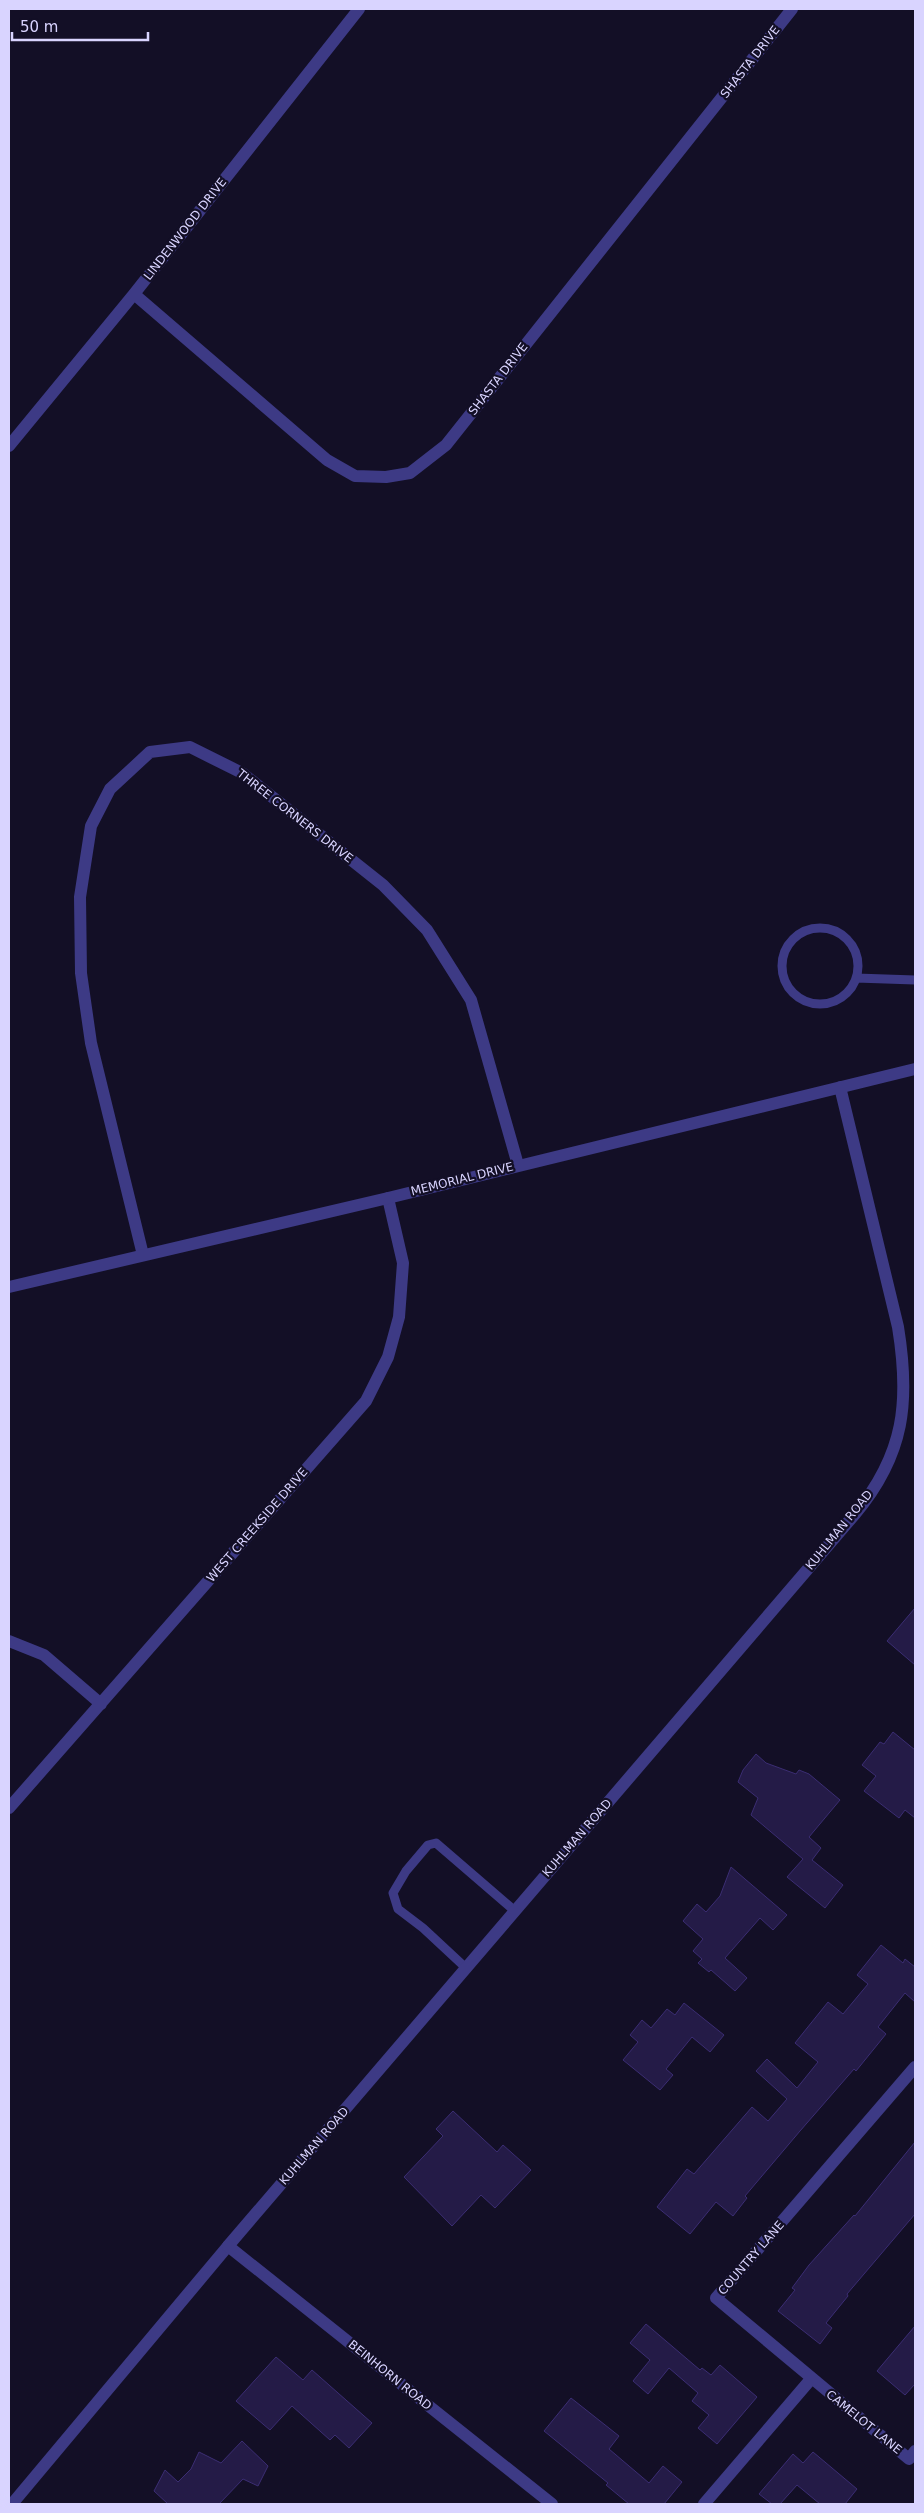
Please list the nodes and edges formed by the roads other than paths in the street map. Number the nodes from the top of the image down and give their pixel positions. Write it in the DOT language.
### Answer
graph roads {
  1 [pos="359,9"];
  2 [pos="792,9"];
  3 [pos="134,294"];
  4 [pos="9,446"];
  5 [pos="856,978"];
  6 [pos="915,980"];
  7 [pos="915,1069"];
  8 [pos="840,1087"];
  9 [pos="518,1165"];
  10 [pos="388,1198"];
  11 [pos="142,1255"];
  12 [pos="9,1287"];
  13 [pos="9,1641"];
  14 [pos="101,1704"];
  15 [pos="9,1808"];
  16 [pos="515,1911"];
  17 [pos="466,1968"];
  18 [pos="915,2067"];
  19 [pos="228,2246"];
  20 [pos="811,2379"];
  21 [pos="915,2451"];
  22 [pos="12,2504"];
  23 [pos="552,2504"];
  24 [pos="704,2504"];
  1 -- 3 [label="street, LINDENWOOD DRIVE"];
  2 -- 3 [label="street, SHASTA DRIVE"];
  3 -- 4 [label="street, LINDENWOOD DRIVE"];
  5 -- 5 [label="lane"];
  5 -- 6 [label="lane"];
  7 -- 8 [label="street, MEMORIAL DRIVE"];
  8 -- 9 [label="street, MEMORIAL DRIVE"];
  8 -- 16 [label="street, KUHLMAN ROAD"];
  9 -- 10 [label="street, MEMORIAL DRIVE"];
  9 -- 11 [label="street, THREE CORNERS DRIVE"];
  10 -- 11 [label="street, MEMORIAL DRIVE"];
  10 -- 14 [label="street, WEST CREEKSIDE DRIVE"];
  11 -- 12 [label="street, MEMORIAL DRIVE"];
  13 -- 14 [label="street"];
  14 -- 15 [label="street, WEST CREEKSIDE DRIVE"];
  16 -- 17 [label="street, KUHLMAN ROAD"];
  16 -- 17 [label="lane"];
  17 -- 19 [label="street, KUHLMAN ROAD"];
  18 -- 20 [label="street, COUNTRY LANE"];
  19 -- 22 [label="street, KUHLMAN ROAD"];
  19 -- 23 [label="street, BEINHORN ROAD"];
  20 -- 21 [label="street, CAMELOT LANE"];
  20 -- 24 [label="street"];
}
